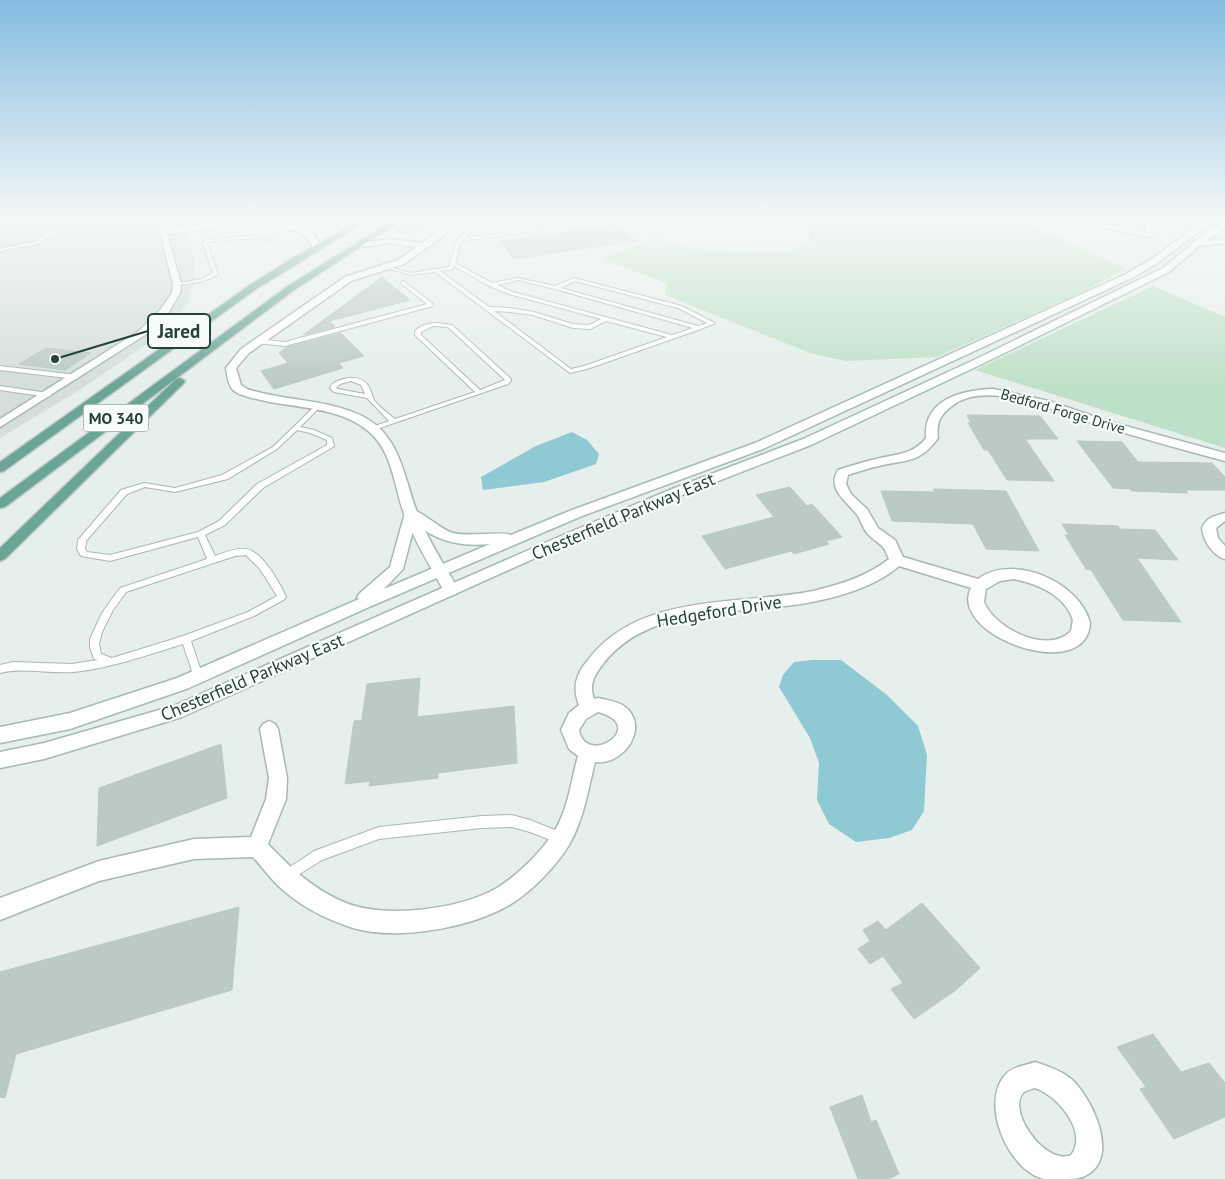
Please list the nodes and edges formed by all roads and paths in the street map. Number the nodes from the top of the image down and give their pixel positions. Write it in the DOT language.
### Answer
graph roads {
  1 [pos="175,275"];
  2 [pos="214,275"];
  3 [pos="274,275"];
  4 [pos="311,275"];
  5 [pos="360,275"];
  6 [pos="443,275"];
  7 [pos="473,275"];
  8 [pos="1131,275"];
  9 [pos="1156,275"];
  10 [pos="403,282"];
  11 [pos="177,284"];
  12 [pos="491,285"];
  13 [pos="556,288"];
  14 [pos="488,309"];
  15 [pos="605,319"];
  16 [pos="699,328"];
  17 [pos="232,332"];
  18 [pos="673,337"];
  19 [pos="257,341"];
  20 [pos="0,368"];
  21 [pos="76,377"];
  22 [pos="0,388"];
  23 [pos="479,392"];
  24 [pos="48,395"];
  25 [pos="370,397"];
  26 [pos="317,407"];
  27 [pos="392,420"];
  28 [pos="0,424"];
  29 [pos="295,428"];
  30 [pos="374,428"];
  31 [pos="1225,457"];
  32 [pos="0,468"];
  33 [pos="0,504"];
  34 [pos="411,512"];
  35 [pos="1225,517"];
  36 [pos="529,533"];
  37 [pos="201,534"];
  38 [pos="1225,554"];
  39 [pos="0,556"];
  40 [pos="212,560"];
  41 [pos="897,560"];
  42 [pos="440,571"];
  43 [pos="979,585"];
  44 [pos="450,590"];
  45 [pos="348,610"];
  46 [pos="186,640"];
  47 [pos="112,662"];
  48 [pos="0,669"];
  49 [pos="198,676"];
  50 [pos="589,707"];
  51 [pos="269,729"];
  52 [pos="0,735"];
  53 [pos="588,752"];
  54 [pos="0,760"];
  55 [pos="560,838"];
  56 [pos="257,847"];
  57 [pos="285,877"];
  58 [pos="0,909"];
  1 -- 11 [label="street"];
  2 -- 11 [label="lane"];
  3 -- 32 [label="main road, MO 340"];
  4 -- 17 [label="main road, MO 340"];
  5 -- 19 [label="street"];
  6 -- 14 [label="lane"];
  7 -- 12 [label="lane"];
  8 -- 36 [label="street, Chesterfield Parkway East"];
  9 -- 44 [label="street, Chesterfield Parkway East"];
  10 -- 19 [label="lane"];
  11 -- 21 [label="street"];
  12 -- 13 [label="lane"];
  12 -- 15 [label="lane"];
  13 -- 16 [label="lane"];
  13 -- 16 [label="lane"];
  14 -- 15 [label="lane"];
  14 -- 18 [label="lane"];
  15 -- 18 [label="lane"];
  16 -- 18 [label="lane"];
  17 -- 33 [label="main road, MO 340"];
  17 -- 39 [label="main road"];
  19 -- 26 [label="street"];
  20 -- 21 [label="lane"];
  21 -- 24 [label="street"];
  22 -- 24 [label="lane"];
  23 -- 23 [label="lane"];
  23 -- 27 [label="lane"];
  24 -- 28 [label="street"];
  25 -- 25 [label="lane"];
  25 -- 27 [label="lane"];
  26 -- 29 [label="lane"];
  26 -- 30 [label="street"];
  27 -- 30 [label="lane"];
  29 -- 37 [label="lane"];
  29 -- 37 [label="lane"];
  30 -- 34 [label="street"];
  31 -- 41 [label="street, Bedford Forge Drive"];
  34 -- 36 [label="street"];
  34 -- 42 [label="street"];
  34 -- 45 [label="street"];
  35 -- 38 [label="street"];
  36 -- 42 [label="street, Chesterfield Parkway East"];
  37 -- 40 [label="lane"];
  40 -- 46 [label="lane"];
  40 -- 47 [label="lane"];
  41 -- 43 [label="street"];
  41 -- 50 [label="street, Hedgeford Drive"];
  42 -- 44 [label="street"];
  42 -- 45 [label="street, Chesterfield Parkway East"];
  43 -- 43 [label="street"];
  44 -- 54 [label="street, Chesterfield Parkway East"];
  45 -- 49 [label="street, Chesterfield Parkway East"];
  46 -- 47 [label="lane"];
  46 -- 49 [label="lane"];
  47 -- 48 [label="lane"];
  49 -- 52 [label="street, Chesterfield Parkway East"];
  50 -- 53 [label="street"];
  50 -- 53 [label="street"];
  51 -- 56 [label="street"];
  53 -- 55 [label="street"];
  55 -- 57 [label="lane"];
  55 -- 57 [label="street"];
  56 -- 57 [label="street"];
  56 -- 58 [label="street"];
}
